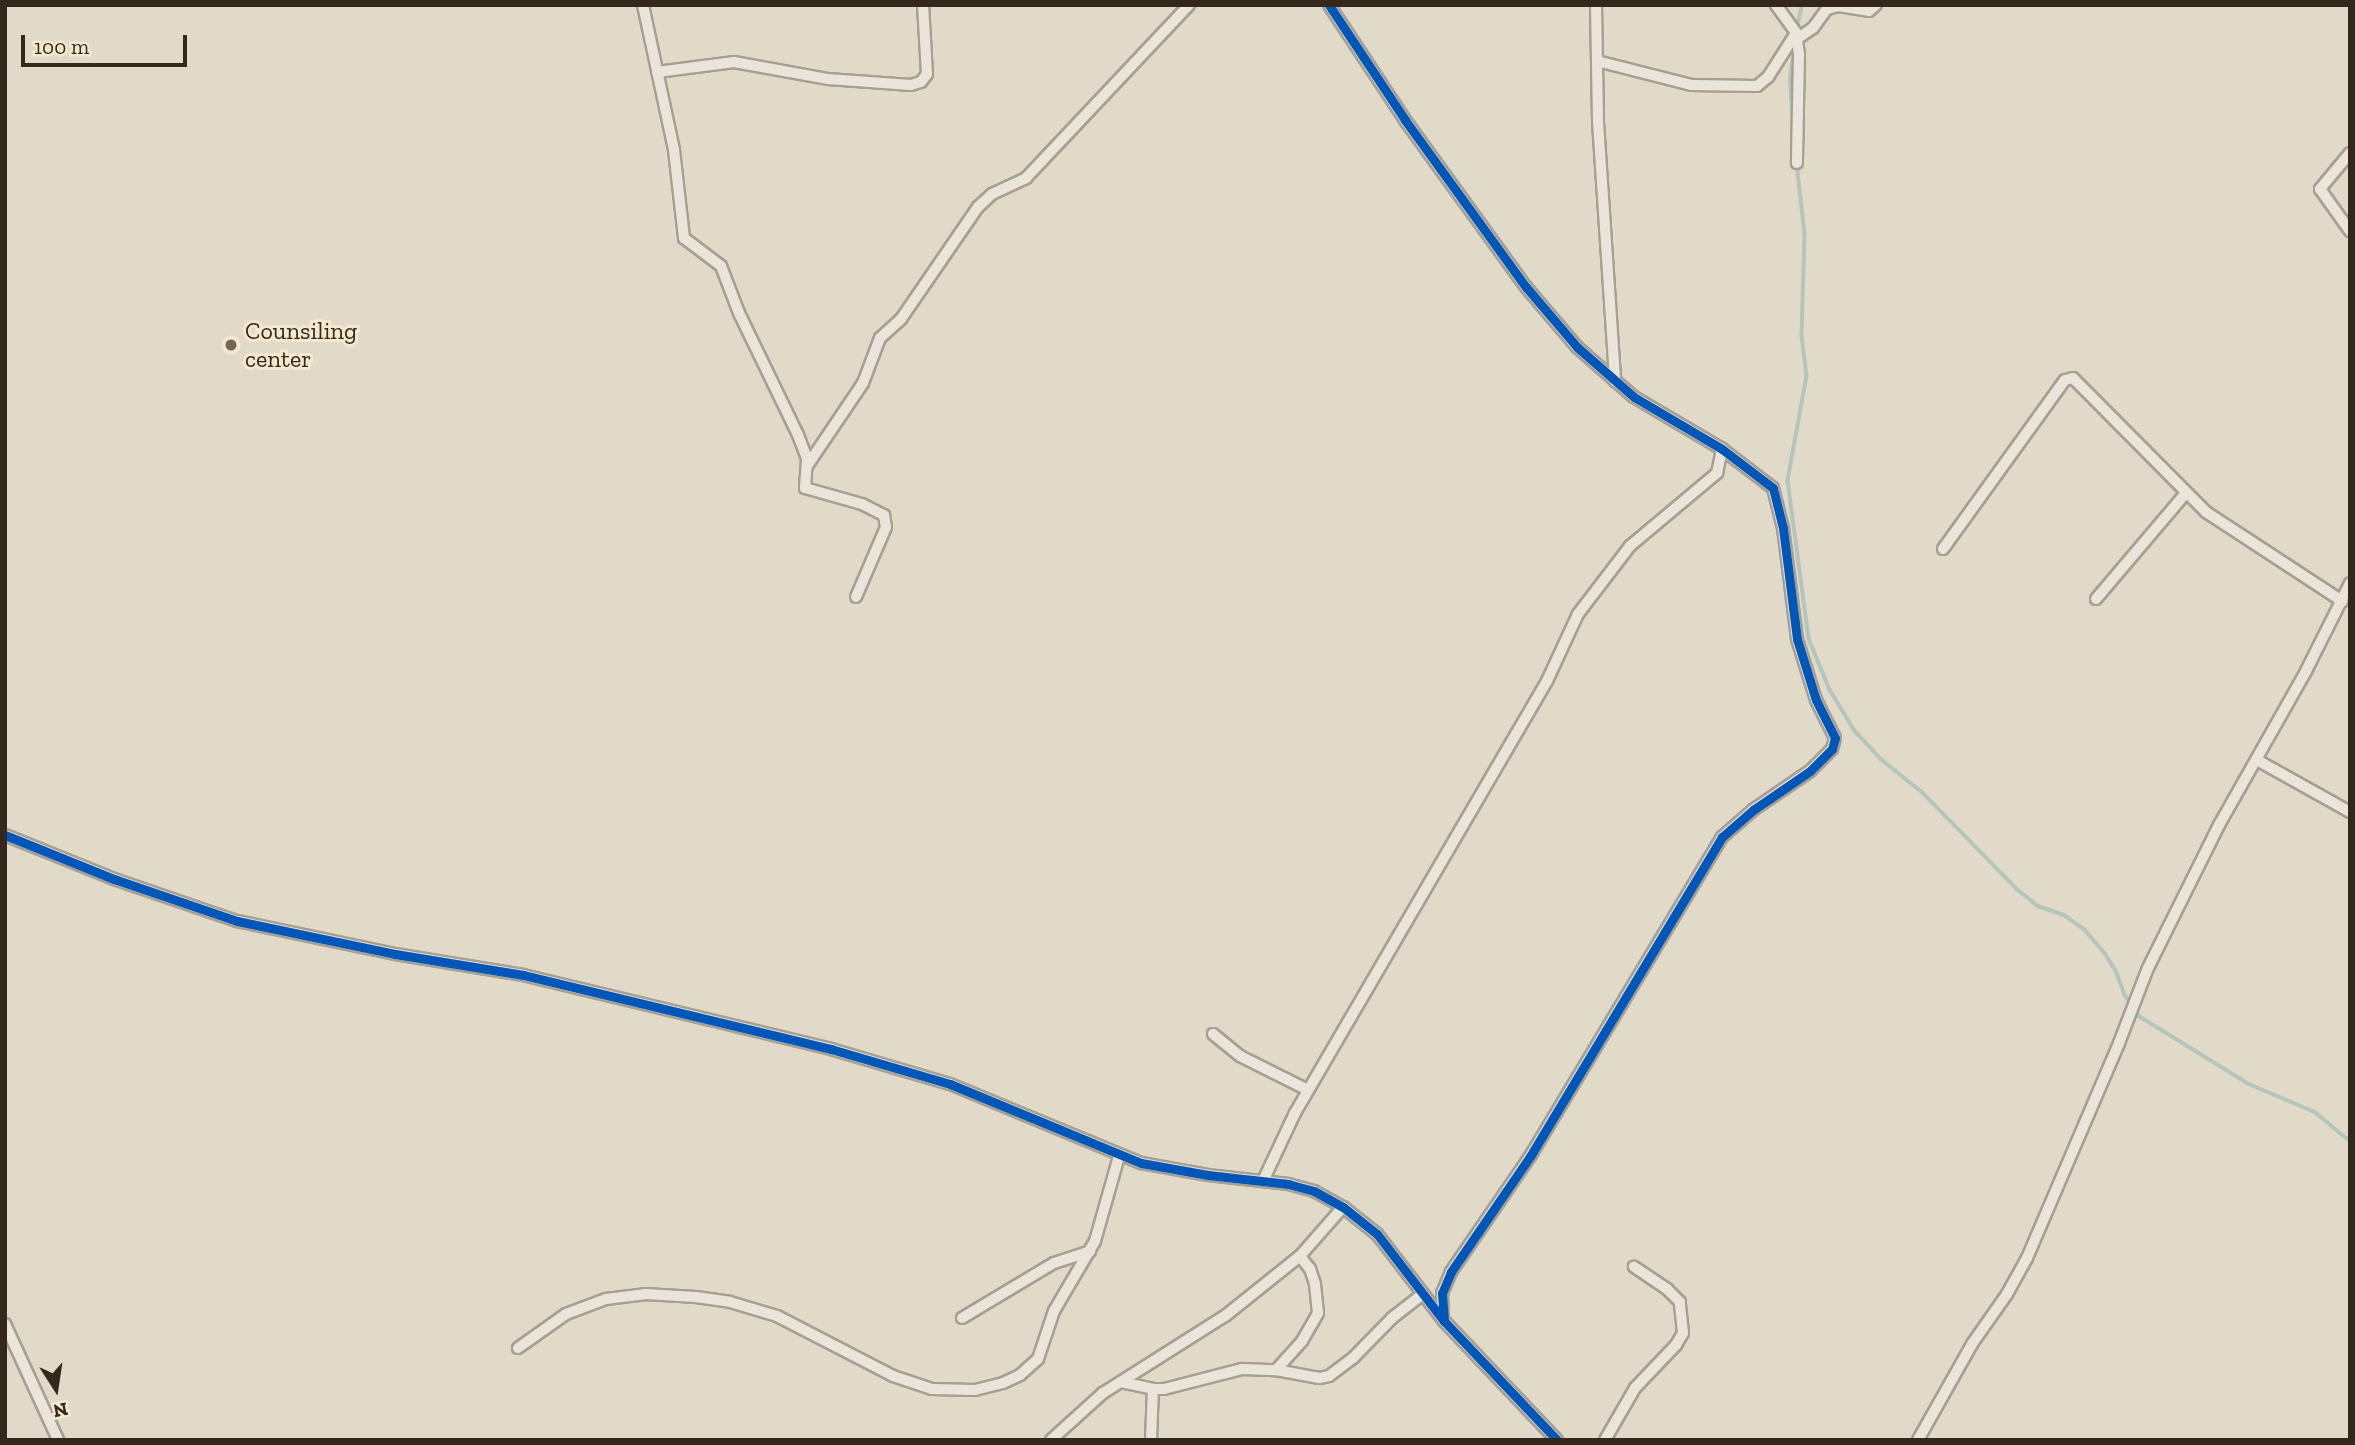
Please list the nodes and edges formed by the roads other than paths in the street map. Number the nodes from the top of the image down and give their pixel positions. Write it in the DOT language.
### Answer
graph roads {
  1 [pos="643,5"];
  2 [pos="923,5"];
  3 [pos="1189,5"];
  4 [pos="1329,5"];
  5 [pos="1596,5"];
  6 [pos="1776,5"];
  7 [pos="1876,5"];
  8 [pos="1796,36"];
  9 [pos="1597,61"];
  10 [pos="657,72"];
  11 [pos="2350,153"];
  12 [pos="1797,163"];
  13 [pos="2350,231"];
  14 [pos="1615,381"];
  15 [pos="1722,449"];
  16 [pos="807,466"];
  17 [pos="2185,494"];
  18 [pos="1943,549"];
  19 [pos="2350,583"];
  20 [pos="856,597"];
  21 [pos="2096,599"];
  22 [pos="2342,601"];
  23 [pos="2257,760"];
  24 [pos="2350,812"];
  25 [pos="5,835"];
  26 [pos="1213,1034"];
  27 [pos="1308,1090"];
  28 [pos="1119,1156"];
  29 [pos="1264,1181"];
  30 [pos="1343,1206"];
  31 [pos="1090,1251"];
  32 [pos="1300,1256"];
  33 [pos="1634,1267"];
  34 [pos="1423,1294"];
  35 [pos="962,1318"];
  36 [pos="1444,1321"];
  37 [pos="5,1324"];
  38 [pos="518,1348"];
  39 [pos="1276,1370"];
  40 [pos="1121,1381"];
  41 [pos="1153,1390"];
  42 [pos="58,1440"];
  43 [pos="1051,1440"];
  44 [pos="1152,1440"];
  45 [pos="1557,1440"];
  46 [pos="1605,1440"];
  47 [pos="1918,1440"];
  1 -- 10 [label="street"];
  2 -- 10 [label="street"];
  3 -- 16 [label="street"];
  4 -- 14 [label="street"];
  5 -- 9 [label="street"];
  6 -- 8 [label="street"];
  7 -- 8 [label="street"];
  8 -- 9 [label="street"];
  8 -- 12 [label="street"];
  9 -- 14 [label="street"];
  10 -- 16 [label="street"];
  11 -- 13 [label="street"];
  14 -- 15 [label="street"];
  15 -- 27 [label="street"];
  15 -- 36 [label="street"];
  16 -- 20 [label="street"];
  17 -- 18 [label="street"];
  17 -- 21 [label="street"];
  17 -- 22 [label="street"];
  19 -- 22 [label="street"];
  22 -- 23 [label="street"];
  23 -- 24 [label="street"];
  23 -- 47 [label="street"];
  25 -- 28 [label="street"];
  26 -- 27 [label="street"];
  27 -- 29 [label="street"];
  28 -- 29 [label="street"];
  28 -- 31 [label="street"];
  29 -- 30 [label="street"];
  30 -- 32 [label="street"];
  30 -- 34 [label="street"];
  31 -- 35 [label="street"];
  31 -- 38 [label="street"];
  32 -- 39 [label="street"];
  32 -- 40 [label="street"];
  33 -- 46 [label="street"];
  34 -- 36 [label="street"];
  34 -- 39 [label="street"];
  36 -- 45 [label="street"];
  37 -- 42 [label="street"];
  39 -- 41 [label="street"];
  40 -- 41 [label="street"];
  40 -- 43 [label="street"];
  41 -- 44 [label="street"];
}
